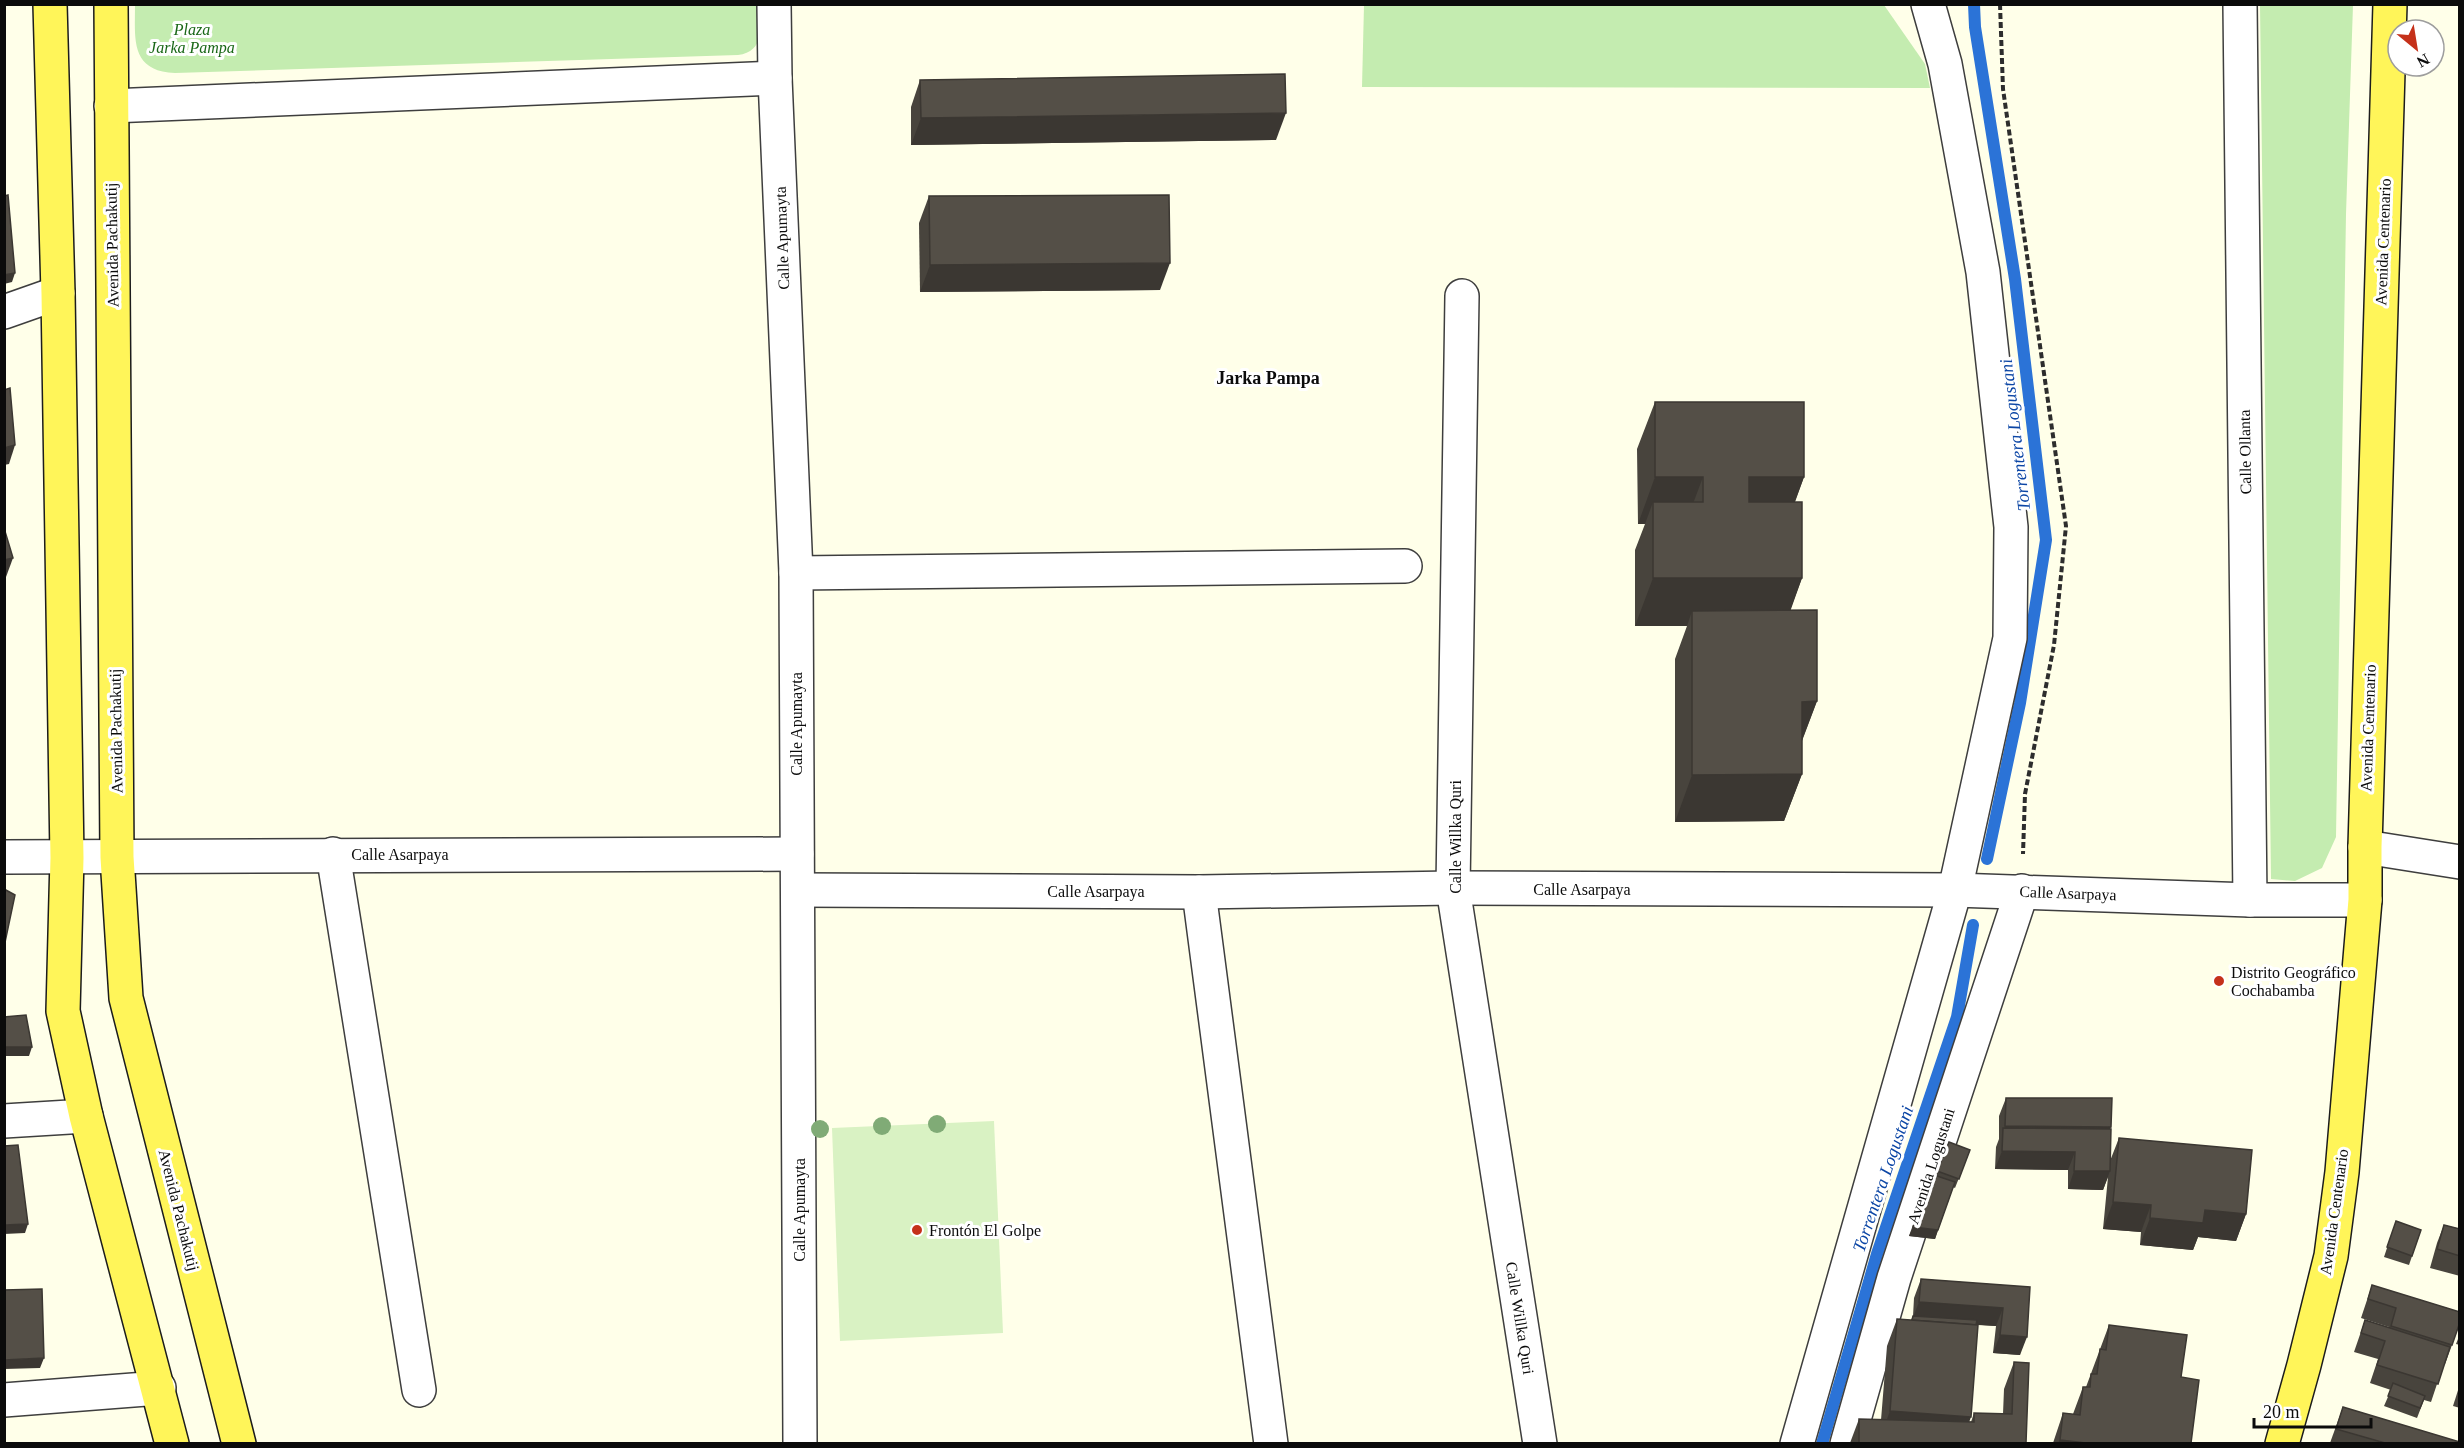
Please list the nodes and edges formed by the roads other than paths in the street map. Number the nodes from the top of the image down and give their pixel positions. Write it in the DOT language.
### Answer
graph roads {
  1 [pos="50,4"];
  2 [pos="111,4"];
  3 [pos="774,4"];
  4 [pos="1928,4"];
  5 [pos="2240,4"];
  6 [pos="2390,4"];
  7 [pos="775,78"];
  8 [pos="111,106"];
  9 [pos="58,292"];
  10 [pos="1462,296"];
  11 [pos="4,312"];
  12 [pos="1405,566"];
  13 [pos="796,573"];
  14 [pos="2365,847"];
  15 [pos="333,854"];
  16 [pos="796,854"];
  17 [pos="4,857"];
  18 [pos="117,857"];
  19 [pos="68,858"];
  20 [pos="2460,862"];
  21 [pos="1453,888"];
  22 [pos="798,890"];
  23 [pos="1955,890"];
  24 [pos="2022,891"];
  25 [pos="1199,892"];
  26 [pos="2250,900"];
  27 [pos="2366,900"];
  28 [pos="86,1116"];
  29 [pos="4,1120"];
  30 [pos="159,1388"];
  31 [pos="419,1390"];
  32 [pos="4,1400"];
  33 [pos="172,1443"];
  34 [pos="238,1443"];
  35 [pos="800,1443"];
  36 [pos="1271,1443"];
  37 [pos="1540,1443"];
  38 [pos="1797,1443"];
  39 [pos="1847,1443"];
  40 [pos="2282,1443"];
  1 -- 9 [label="main road"];
  2 -- 8 [label="main road, Avenida Pachakutij"];
  3 -- 7 [label="street, Calle Apumayta"];
  4 -- 23 [label="street"];
  5 -- 26 [label="street, Calle Ollanta"];
  6 -- 14 [label="main road, Avenida Centenario"];
  7 -- 8 [label="street"];
  7 -- 13 [label="street, Calle Apumayta"];
  8 -- 18 [label="main road, Avenida Pachakutij"];
  9 -- 11 [label="street"];
  9 -- 19 [label="main road"];
  10 -- 21 [label="street, Calle Willka Quri"];
  12 -- 13 [label="street"];
  13 -- 16 [label="street, Calle Apumayta"];
  14 -- 20 [label="street"];
  14 -- 27 [label="main road, Avenida Centenario"];
  15 -- 16 [label="street, Calle Asarpaya"];
  15 -- 18 [label="street, Calle Asarpaya"];
  15 -- 31 [label="street"];
  16 -- 22 [label="street, Calle Apumayta"];
  17 -- 19 [label="street, Calle Asarpaya"];
  18 -- 19 [label="street, Calle Asarpaya"];
  18 -- 34 [label="main road, Avenida Pachakutij"];
  19 -- 28 [label="main road"];
  21 -- 23 [label="street, Calle Asarpaya"];
  21 -- 25 [label="street, Calle Asarpaya"];
  21 -- 37 [label="street, Calle Willka Quri"];
  22 -- 25 [label="street, Calle Asarpaya"];
  22 -- 35 [label="street, Calle Apumayta"];
  23 -- 24 [label="street, Calle Asarpaya"];
  23 -- 38 [label="street"];
  24 -- 26 [label="street, Calle Asarpaya"];
  24 -- 39 [label="street, Avenida Logustani"];
  25 -- 36 [label="street"];
  26 -- 27 [label="street, Calle Asarpaya"];
  27 -- 40 [label="main road, Avenida Centenario"];
  28 -- 29 [label="street"];
  28 -- 30 [label="main road"];
  30 -- 32 [label="street"];
  30 -- 33 [label="main road"];
}
